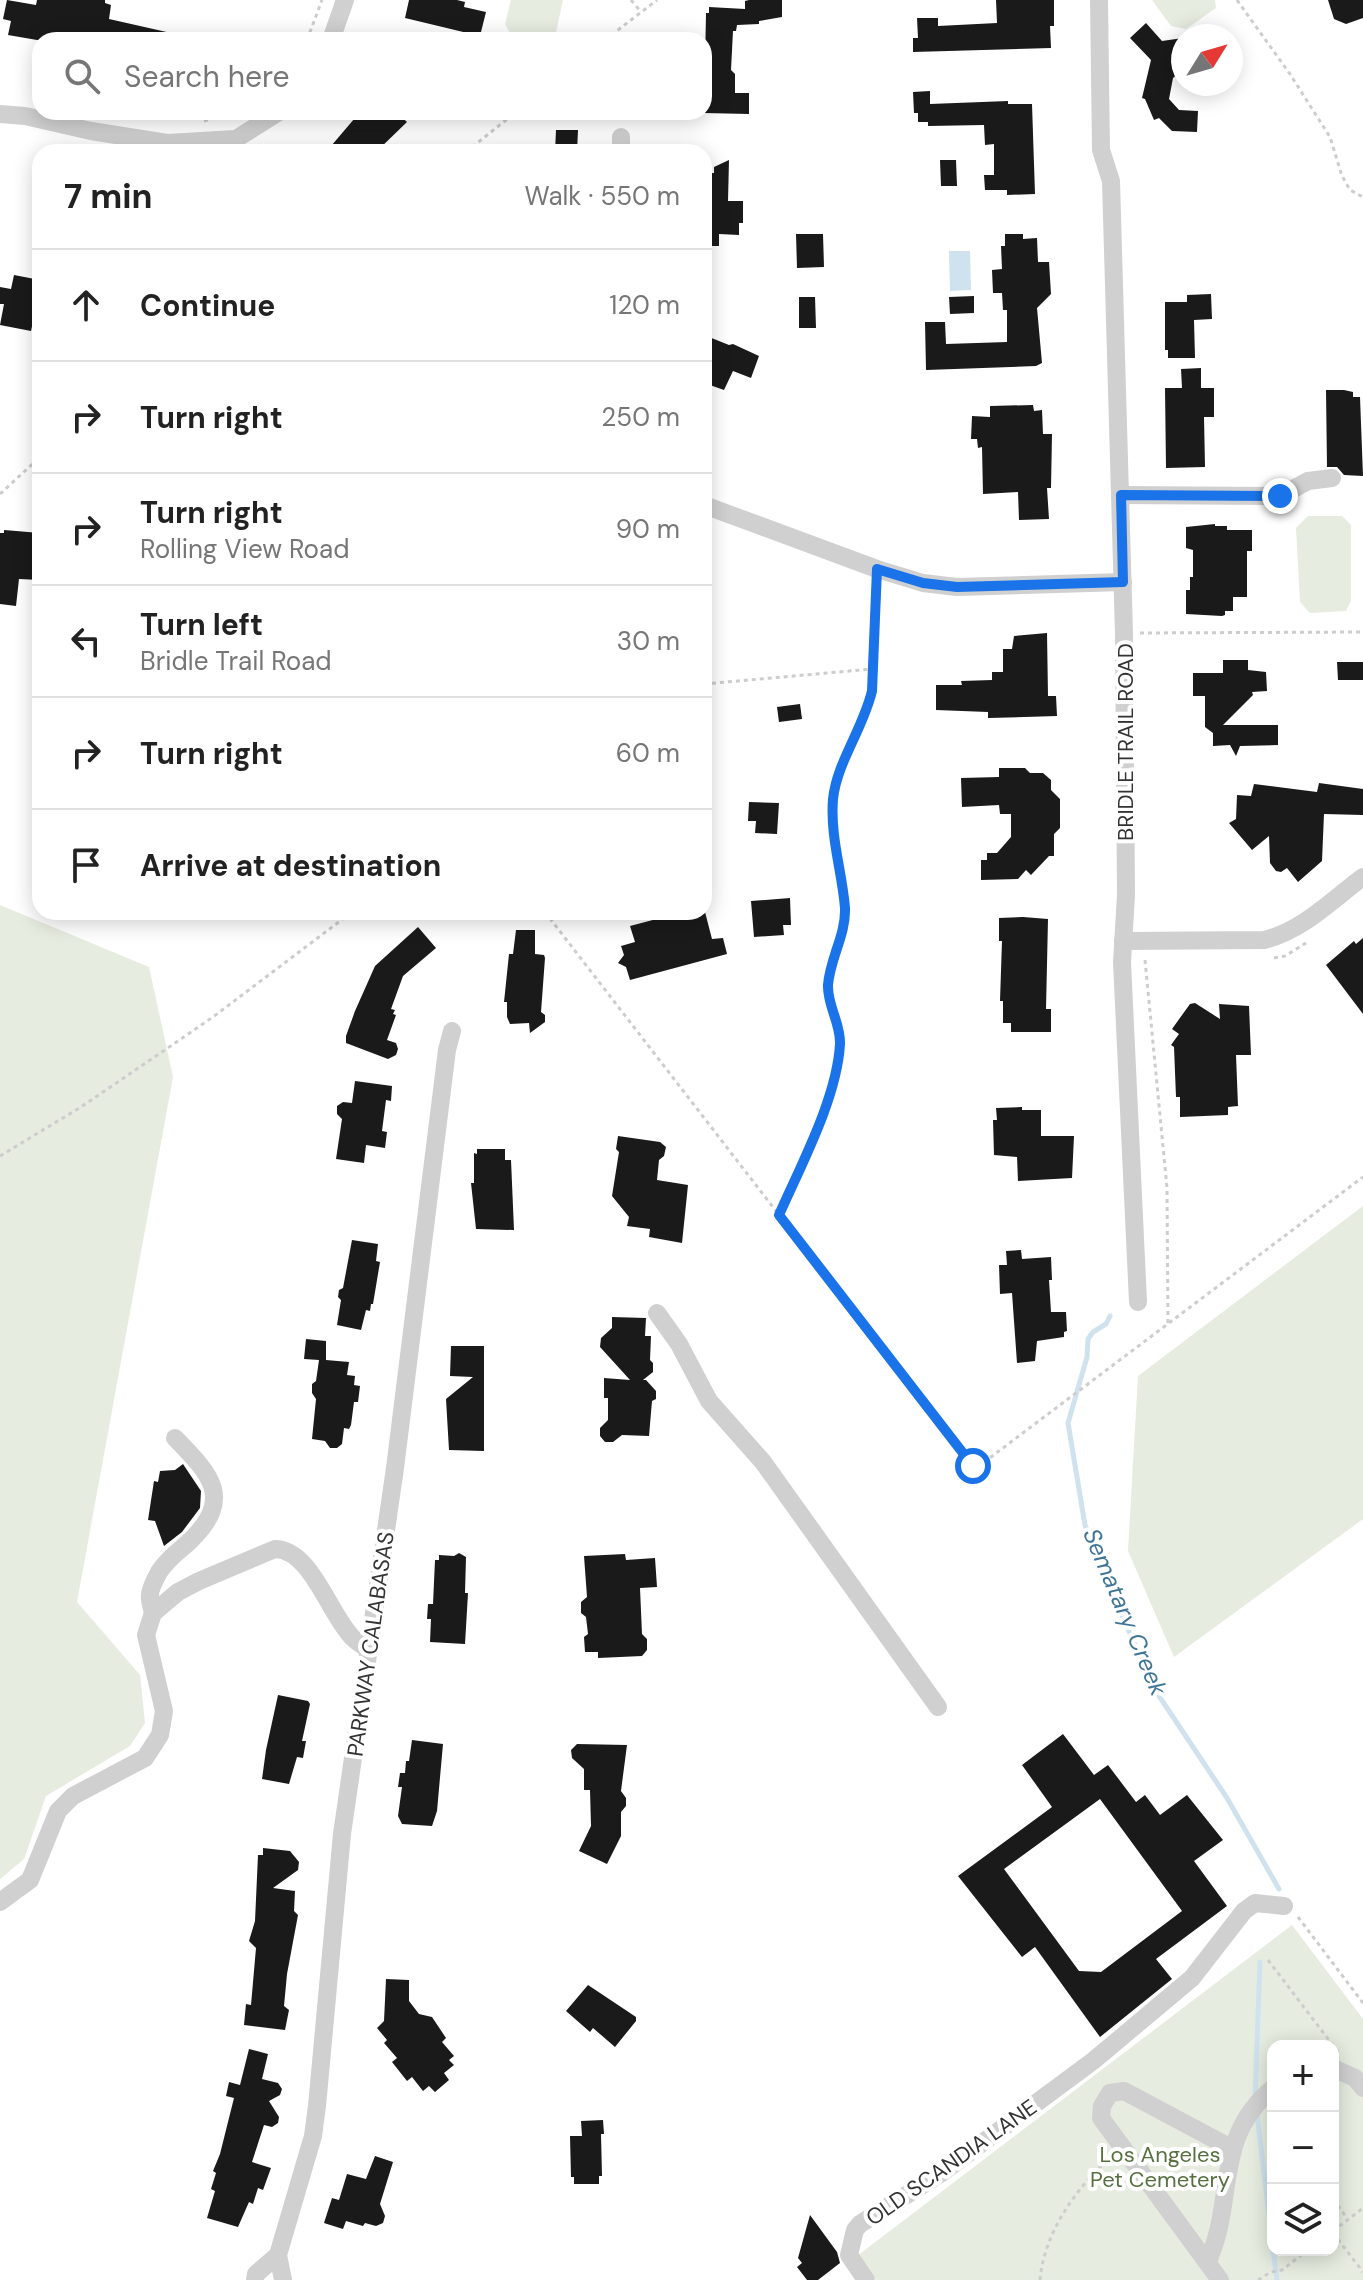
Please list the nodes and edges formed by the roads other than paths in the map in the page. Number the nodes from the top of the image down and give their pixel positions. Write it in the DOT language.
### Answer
graph roads {
  1 [pos="345,0"];
  2 [pos="1099,0"];
  3 [pos="334,32"];
  4 [pos="0,114"];
  5 [pos="32,117"];
  6 [pos="46,120"];
  7 [pos="269,120"];
  8 [pos="203,144"];
  9 [pos="240,144"];
  10 [pos="1332,478"];
  11 [pos="1121,495"];
  12 [pos="712,508"];
  13 [pos="1123,582"];
  14 [pos="1363,877"];
  15 [pos="1123,941"];
  16 [pos="452,1031"];
  17 [pos="1138,1302"];
  18 [pos="657,1313"];
  19 [pos="175,1438"];
  20 [pos="153,1613"];
  21 [pos="369,1649"];
  22 [pos="938,1707"];
  23 [pos="0,1902"];
  24 [pos="1284,1906"];
  25 [pos="1339,2071"];
  26 [pos="1363,2088"];
  27 [pos="1267,2094"];
  28 [pos="1231,2148"];
  29 [pos="278,2255"];
  30 [pos="1208,2261"];
  31 [pos="255,2280"];
  32 [pos="283,2280"];
  33 [pos="866,2280"];
  34 [pos="1220,2280"];
  1 -- 3 [label="street"];
  2 -- 11 [label="street, BRIDLE TRAIL ROAD"];
  4 -- 5 [label="street"];
  6 -- 8 [label="street"];
  7 -- 9 [label="street"];
  10 -- 11 [label="street"];
  11 -- 13 [label="street, BRIDLE TRAIL ROAD"];
  12 -- 13 [label="street"];
  13 -- 15 [label="street, BRIDLE TRAIL ROAD"];
  14 -- 15 [label="street"];
  15 -- 17 [label="street, BRIDLE TRAIL ROAD"];
  16 -- 21 [label="street, PARKWAY CALABASAS"];
  18 -- 22 [label="street"];
  19 -- 20 [label="street"];
  20 -- 21 [label="street"];
  20 -- 23 [label="street"];
  21 -- 29 [label="street, PARKWAY CALABASAS"];
  24 -- 33 [label="street, OLD SCANDIA LANE"];
  25 -- 26 [label="street"];
  27 -- 28 [label="street"];
  28 -- 30 [label="street"];
  28 -- 30 [label="street"];
  29 -- 31 [label="street, PARKWAY CALABASAS"];
  29 -- 32 [label="street, PARKWAY CALABASAS"];
  30 -- 34 [label="street"];
}
